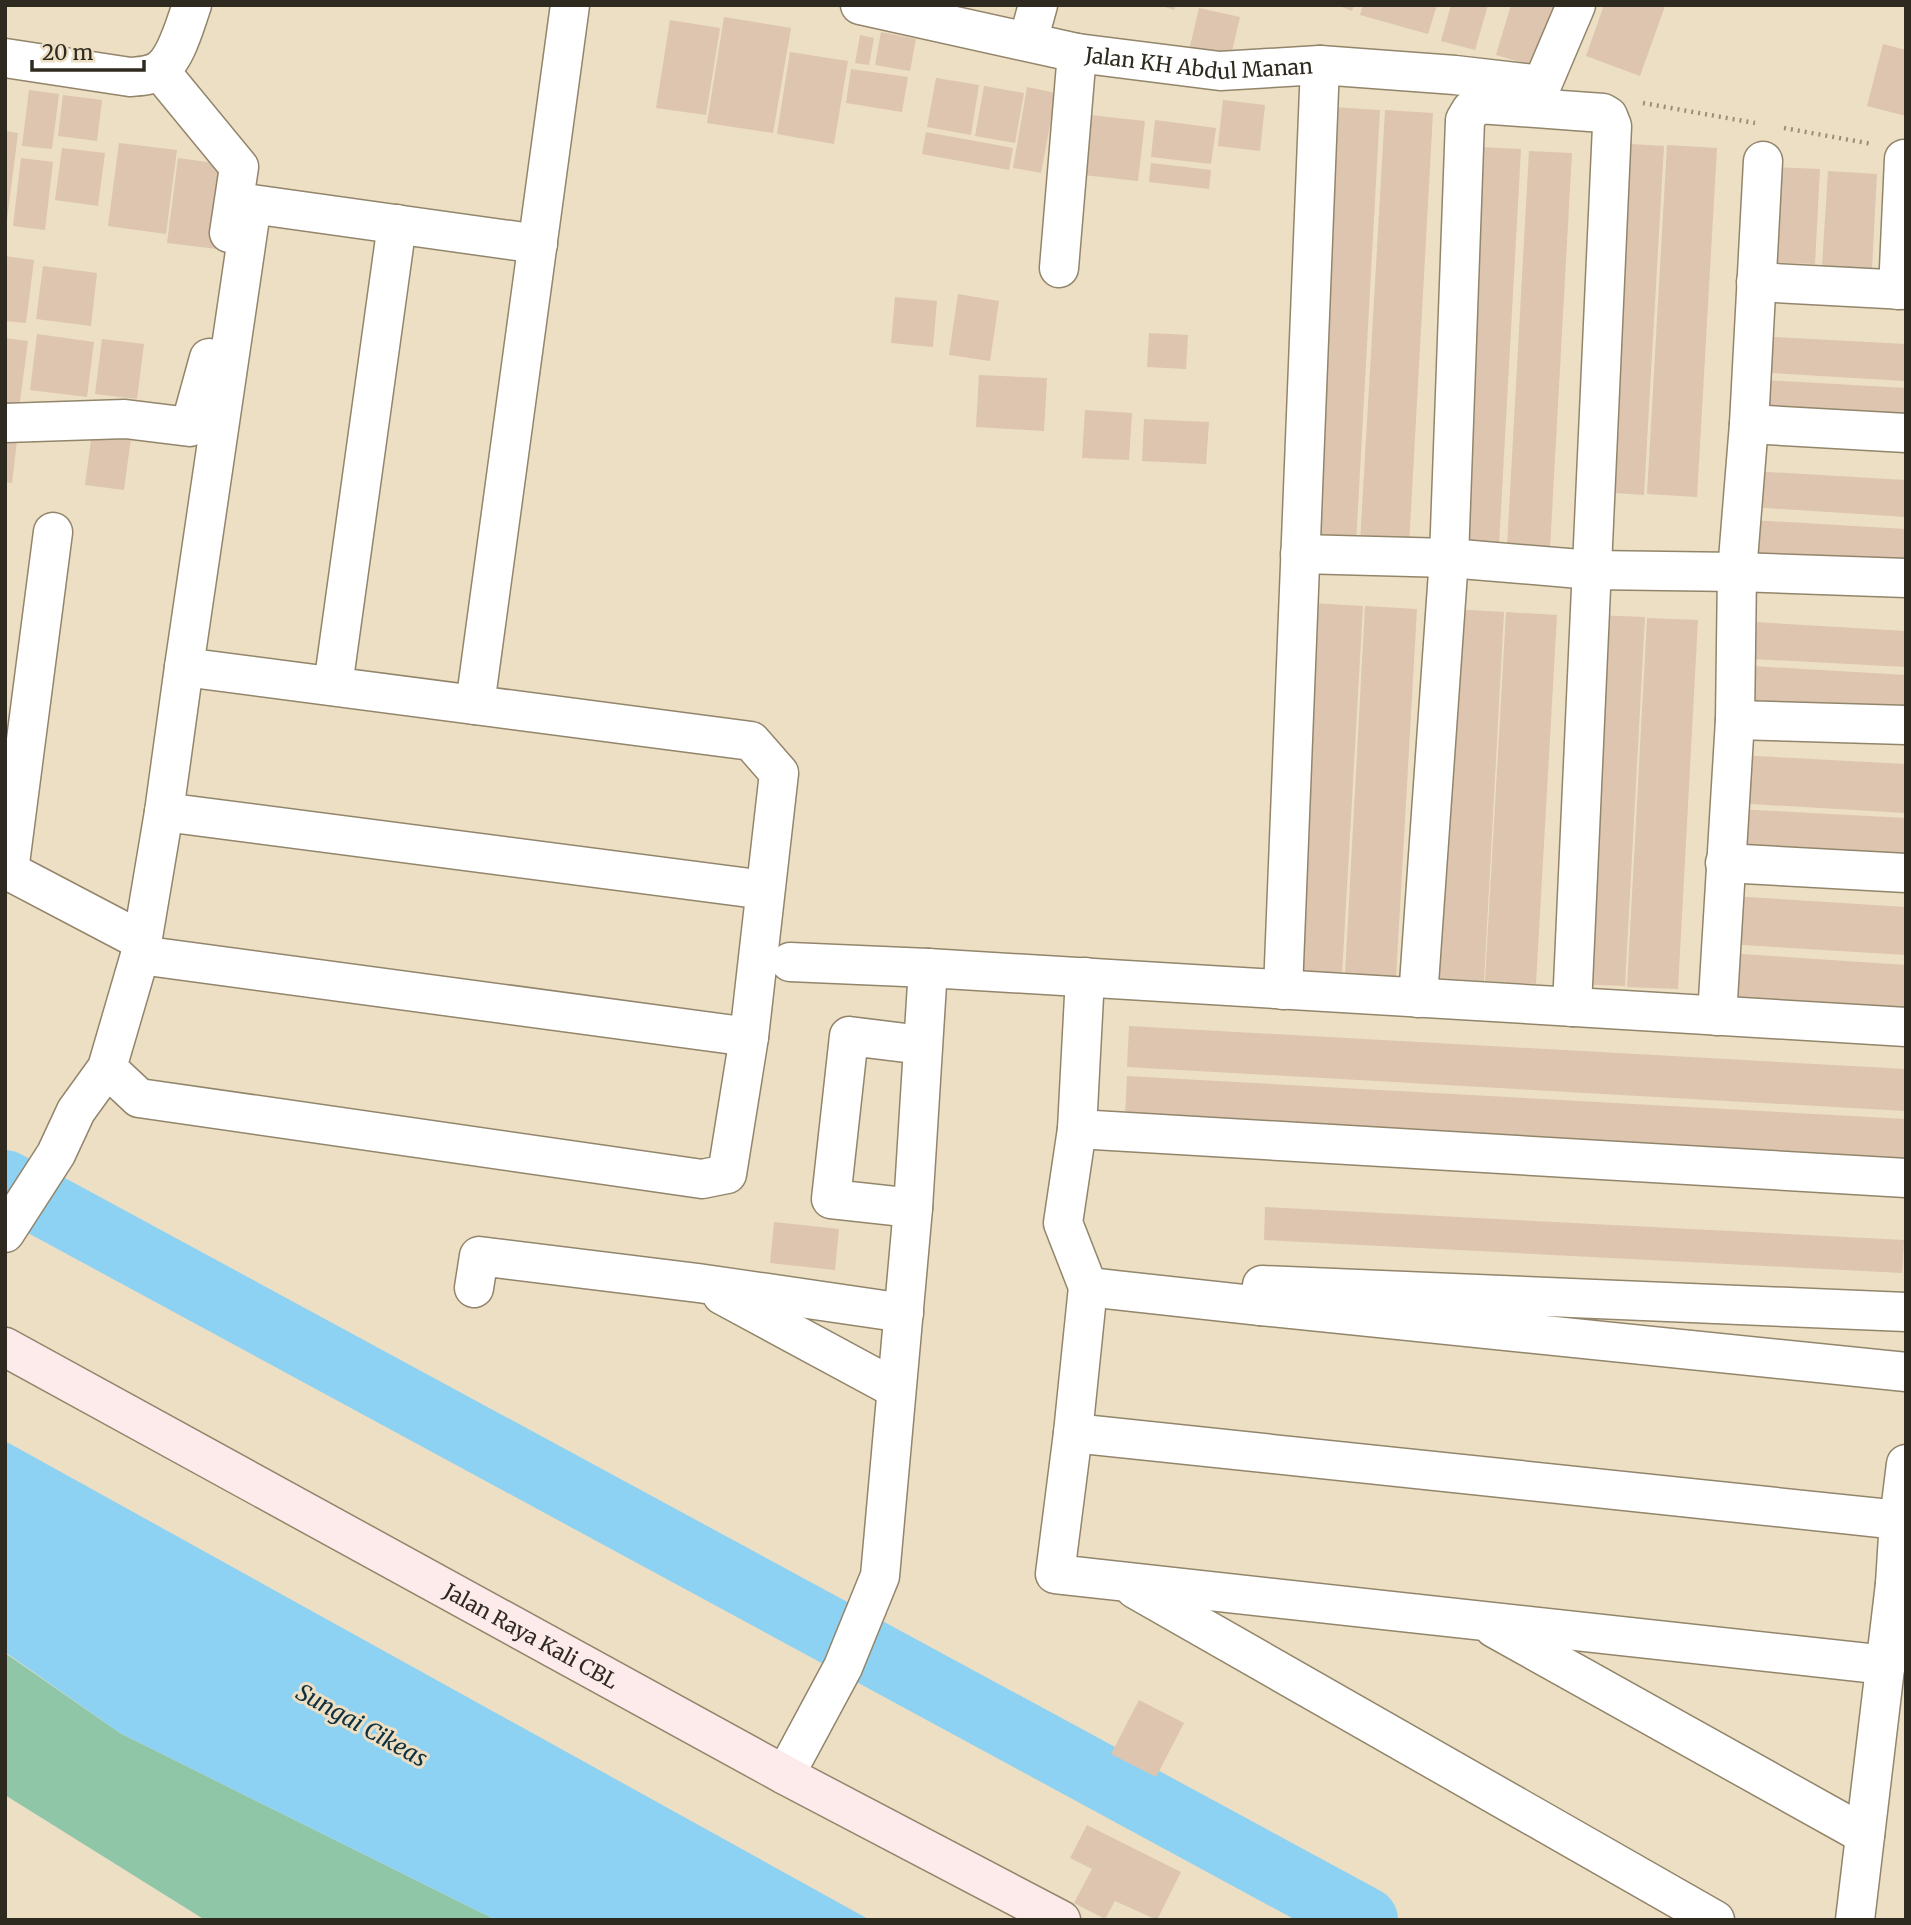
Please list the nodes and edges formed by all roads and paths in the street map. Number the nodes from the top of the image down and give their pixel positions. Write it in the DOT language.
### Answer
graph roads {
  1 [pos="192,5"];
  2 [pos="570,5"];
  3 [pos="860,5"];
  4 [pos="1038,5"];
  5 [pos="1576,5"];
  6 [pos="1028,41"];
  7 [pos="1077,52"];
  8 [pos="5,58"];
  9 [pos="1320,65"];
  10 [pos="160,71"];
  11 [pos="1636,102"];
  12 [pos="1758,123"];
  13 [pos="1767,144"];
  14 [pos="1891,152"];
  15 [pos="397,224"];
  16 [pos="538,244"];
  17 [pos="1059,268"];
  18 [pos="1756,282"];
  19 [pos="1902,290"];
  20 [pos="5,424"];
  21 [pos="1749,424"];
  22 [pos="1906,433"];
  23 [pos="53,532"];
  24 [pos="1300,554"];
  25 [pos="1449,558"];
  26 [pos="1592,570"];
  27 [pos="1737,572"];
  28 [pos="1906,578"];
  29 [pos="184,667"];
  30 [pos="333,686"];
  31 [pos="475,705"];
  32 [pos="1735,720"];
  33 [pos="1906,725"];
  34 [pos="164,812"];
  35 [pos="1725,863"];
  36 [pos="7,870"];
  37 [pos="1906,873"];
  38 [pos="765,890"];
  39 [pos="141,948"];
  40 [pos="790,962"];
  41 [pos="928,968"];
  42 [pos="1085,977"];
  43 [pos="1283,990"];
  44 [pos="1418,998"];
  45 [pos="1572,1007"];
  46 [pos="1717,1016"];
  47 [pos="1906,1027"];
  48 [pos="749,1037"];
  49 [pos="922,1045"];
  50 [pos="107,1068"];
  51 [pos="1077,1129"];
  52 [pos="1906,1178"];
  53 [pos="913,1209"];
  54 [pos="10,1226"];
  55 [pos="698,1283"];
  56 [pos="1088,1287"];
  57 [pos="474,1288"];
  58 [pos="1261,1306"];
  59 [pos="1906,1312"];
  60 [pos="904,1313"];
  61 [pos="5,1347"];
  62 [pos="1906,1372"];
  63 [pos="896,1389"];
  64 [pos="1073,1433"];
  65 [pos="1906,1464"];
  66 [pos="1899,1520"];
  67 [pos="1121,1581"];
  68 [pos="1901,1584"];
  69 [pos="1480,1620"];
  70 [pos="1886,1665"];
  71 [pos="785,1775"];
  72 [pos="1865,1835"];
  73 [pos="1061,1920"];
  74 [pos="1715,1920"];
  75 [pos="1855,1920"];
  1 -- 10 [label="street"];
  2 -- 16 [label="street"];
  3 -- 6 [label="street, Jalan KH Abdul Manan"];
  4 -- 6 [label="street"];
  5 -- 9 [label="street, Jalan KH Abdul Manan"];
  6 -- 7 [label="street, Jalan KH Abdul Manan"];
  7 -- 9 [label="street, Jalan KH Abdul Manan"];
  7 -- 17 [label="street"];
  8 -- 10 [label="street"];
  9 -- 24 [label="street"];
  10 -- 20 [label="street"];
  11 -- 12 [label="path"];
  13 -- 14 [label="path"];
  13 -- 18 [label="street"];
  14 -- 19 [label="street"];
  15 -- 16 [label="street"];
  15 -- 29 [label="street"];
  15 -- 30 [label="street"];
  16 -- 31 [label="street"];
  18 -- 19 [label="street"];
  18 -- 21 [label="street"];
  21 -- 22 [label="street"];
  21 -- 27 [label="street"];
  23 -- 36 [label="street"];
  24 -- 25 [label="street"];
  24 -- 43 [label="street"];
  25 -- 26 [label="street"];
  25 -- 26 [label="street"];
  25 -- 44 [label="street"];
  26 -- 27 [label="street"];
  26 -- 45 [label="street"];
  27 -- 28 [label="street"];
  27 -- 32 [label="street"];
  29 -- 30 [label="street"];
  29 -- 34 [label="street"];
  30 -- 31 [label="street"];
  31 -- 38 [label="street"];
  32 -- 33 [label="street"];
  32 -- 35 [label="street"];
  34 -- 38 [label="street"];
  34 -- 39 [label="street"];
  35 -- 37 [label="street"];
  35 -- 46 [label="street"];
  36 -- 39 [label="street"];
  38 -- 48 [label="street"];
  39 -- 48 [label="street"];
  39 -- 50 [label="street"];
  40 -- 41 [label="street"];
  41 -- 42 [label="street"];
  41 -- 49 [label="street"];
  42 -- 43 [label="street"];
  42 -- 51 [label="street"];
  43 -- 44 [label="street"];
  44 -- 45 [label="street"];
  45 -- 46 [label="street"];
  46 -- 47 [label="street"];
  48 -- 50 [label="street"];
  49 -- 53 [label="street"];
  49 -- 53 [label="street"];
  50 -- 54 [label="street"];
  51 -- 52 [label="street"];
  51 -- 56 [label="street"];
  53 -- 60 [label="street"];
  55 -- 57 [label="street"];
  55 -- 60 [label="street"];
  55 -- 63 [label="street"];
  56 -- 58 [label="street"];
  56 -- 64 [label="street"];
  58 -- 59 [label="street"];
  58 -- 62 [label="street"];
  60 -- 63 [label="street"];
  61 -- 71 [label="main road, Jalan Raya Kali CBL"];
  63 -- 71 [label="street"];
  64 -- 66 [label="street"];
  64 -- 67 [label="street"];
  65 -- 66 [label="street"];
  66 -- 68 [label="street"];
  67 -- 69 [label="street"];
  67 -- 74 [label="street"];
  68 -- 70 [label="street"];
  69 -- 70 [label="street"];
  69 -- 72 [label="street"];
  70 -- 72 [label="street"];
  71 -- 73 [label="main road, Jalan Raya Kali CBL"];
  72 -- 75 [label="street"];
}
